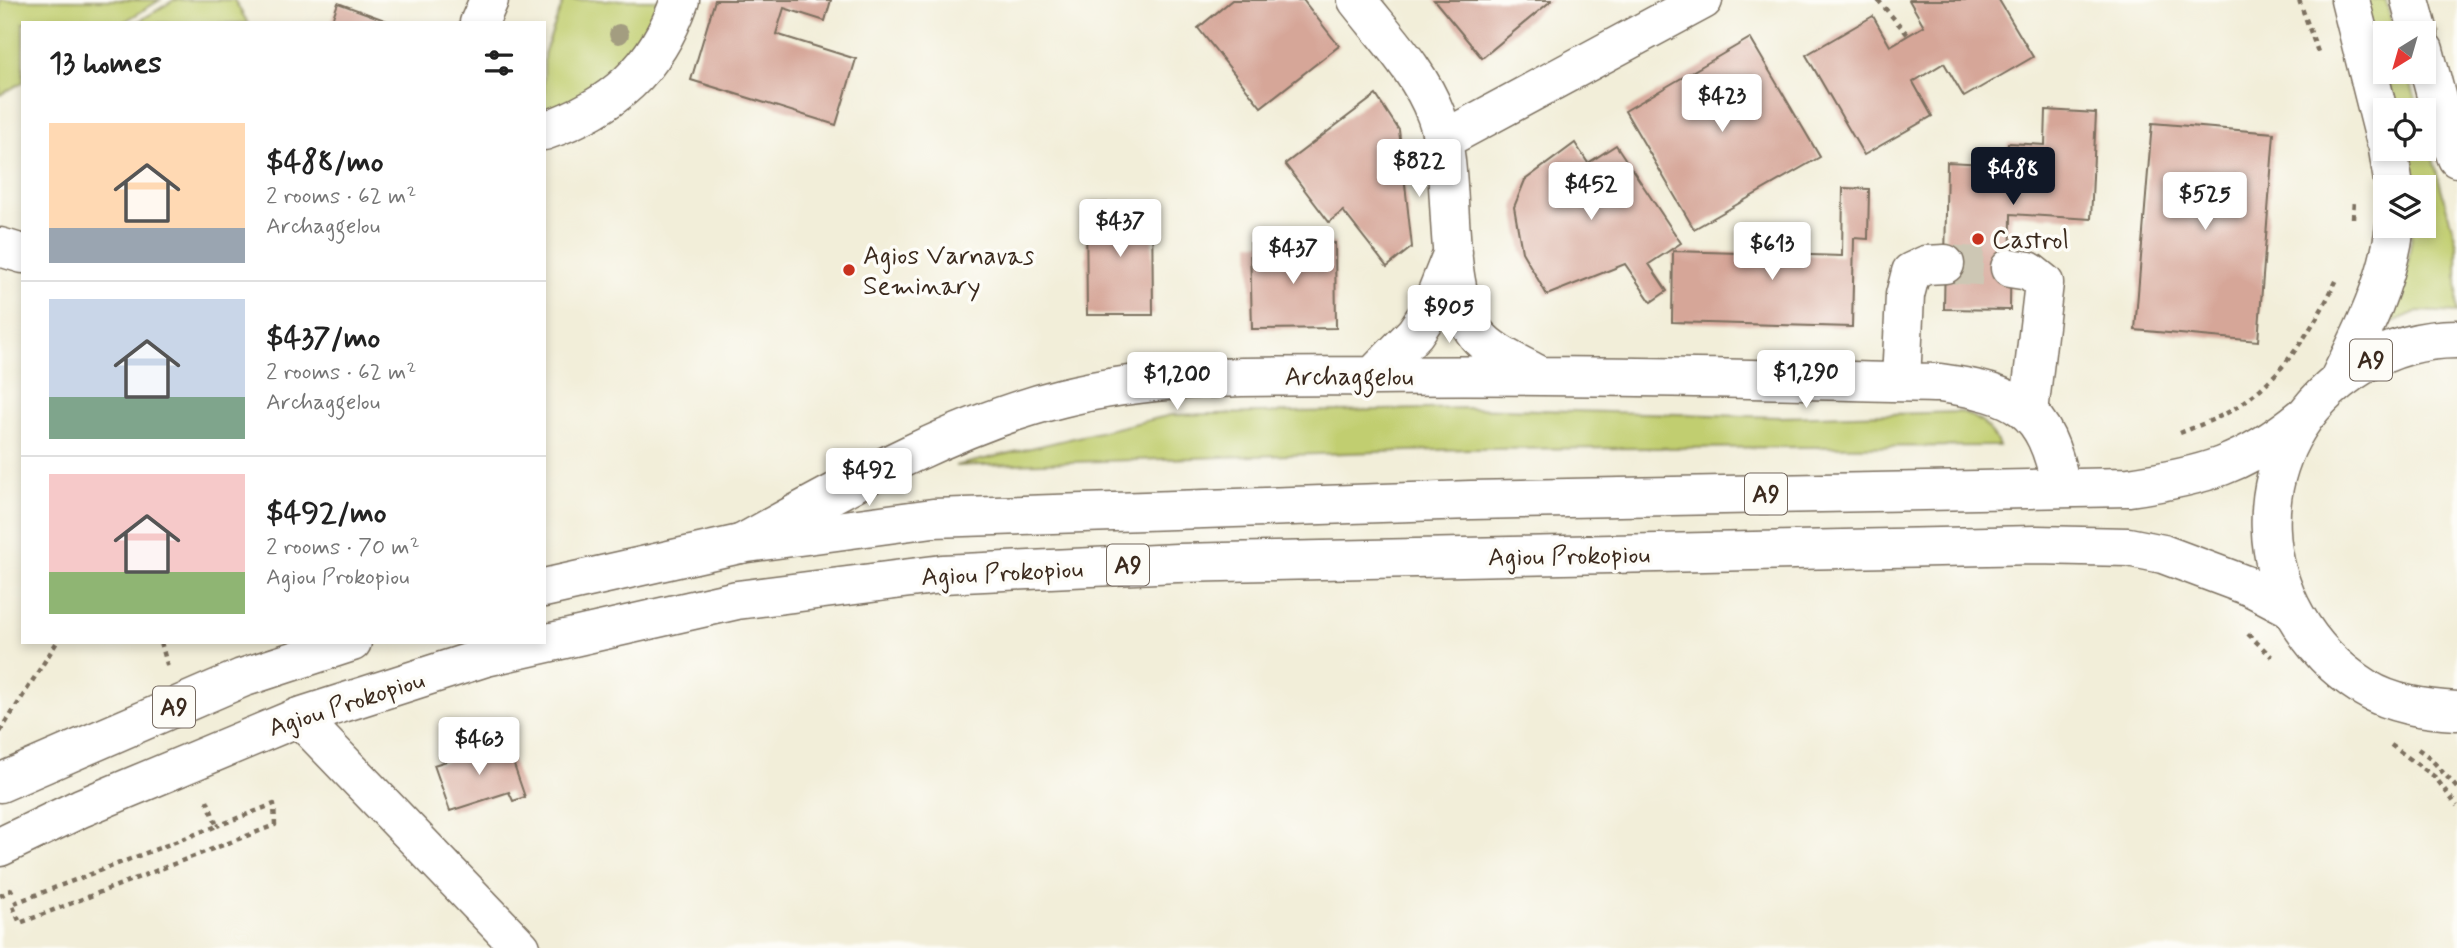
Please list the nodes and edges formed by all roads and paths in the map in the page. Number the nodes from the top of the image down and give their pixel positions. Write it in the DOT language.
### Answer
graph roads {
  1 [pos="489,0"];
  2 [pos="680,0"];
  3 [pos="1357,0"];
  4 [pos="1703,0"];
  5 [pos="1878,0"];
  6 [pos="2350,0"];
  7 [pos="2410,0"];
  8 [pos="480,21"];
  9 [pos="2416,21"];
  10 [pos="1908,35"];
  11 [pos="2433,84"];
  12 [pos="2375,98"];
  13 [pos="546,130"];
  14 [pos="1443,140"];
  15 [pos="2457,158"];
  16 [pos="2354,192"];
  17 [pos="2353,225"];
  18 [pos="2393,238"];
  19 [pos="0,247"];
  20 [pos="1453,252"];
  21 [pos="21,253"];
  22 [pos="1945,264"];
  23 [pos="2343,266"];
  24 [pos="2010,268"];
  25 [pos="2457,339"];
  26 [pos="1536,374"];
  27 [pos="1373,376"];
  28 [pos="2339,379"];
  29 [pos="1901,382"];
  30 [pos="2029,412"];
  31 [pos="2303,417"];
  32 [pos="2177,435"];
  33 [pos="2061,487"];
  34 [pos="740,544"];
  35 [pos="546,588"];
  36 [pos="2288,607"];
  37 [pos="546,643"];
  38 [pos="56,644"];
  39 [pos="162,644"];
  40 [pos="346,644"];
  41 [pos="543,644"];
  42 [pos="2277,653"];
  43 [pos="2277,663"];
  44 [pos="170,677"];
  45 [pos="299,717"];
  46 [pos="2429,721"];
  47 [pos="0,732"];
  48 [pos="2457,737"];
  49 [pos="2390,744"];
  50 [pos="0,783"];
  51 [pos="2457,788"];
  52 [pos="217,792"];
  53 [pos="206,797"];
  54 [pos="194,803"];
  55 [pos="2457,806"];
  56 [pos="217,826"];
  57 [pos="0,847"];
  58 [pos="26,882"];
  59 [pos="0,896"];
  60 [pos="521,948"];
  1 -- 8 [label="main road"];
  2 -- 13 [label="main road"];
  3 -- 14 [label="main road"];
  4 -- 14 [label="main road"];
  5 -- 10 [label="path"];
  6 -- 12 [label="main road"];
  7 -- 9 [label="main road"];
  11 -- 15 [label="main road"];
  14 -- 20 [label="main road"];
  16 -- 17 [label="path"];
  18 -- 28 [label="main road"];
  19 -- 21 [label="main road"];
  20 -- 26 [label="main road"];
  20 -- 27 [label="main road"];
  22 -- 29 [label="main road"];
  23 -- 32 [label="path"];
  24 -- 30 [label="main road"];
  25 -- 28 [label="main road, A9"];
  26 -- 27 [label="main road, Archaggelou"];
  26 -- 29 [label="main road, Archaggelou"];
  27 -- 34 [label="main road, Archaggelou"];
  28 -- 31 [label="main road, A9"];
  29 -- 30 [label="main road, Archaggelou"];
  30 -- 33 [label="main road, Archaggelou"];
  31 -- 33 [label="main road, A9"];
  31 -- 36 [label="main road, A9"];
  33 -- 34 [label="main road, A9"];
  34 -- 35 [label="main road, A9"];
  36 -- 37 [label="main road, Agiou Prokopiou / A9"];
  36 -- 46 [label="main road, A9"];
  38 -- 47 [label="path"];
  39 -- 44 [label="path"];
  40 -- 50 [label="main road, A9"];
  41 -- 45 [label="main road, Agiou Prokopiou / A9"];
  42 -- 43 [label="path"];
  45 -- 57 [label="main road, Agiou Prokopiou / A9"];
  45 -- 60 [label="main road"];
  46 -- 48 [label="main road"];
  46 -- 51 [label="path"];
  49 -- 55 [label="path"];
  52 -- 53 [label="path"];
  53 -- 54 [label="path"];
  53 -- 56 [label="path"];
  56 -- 56 [label="path"];
  58 -- 59 [label="path"];
}
